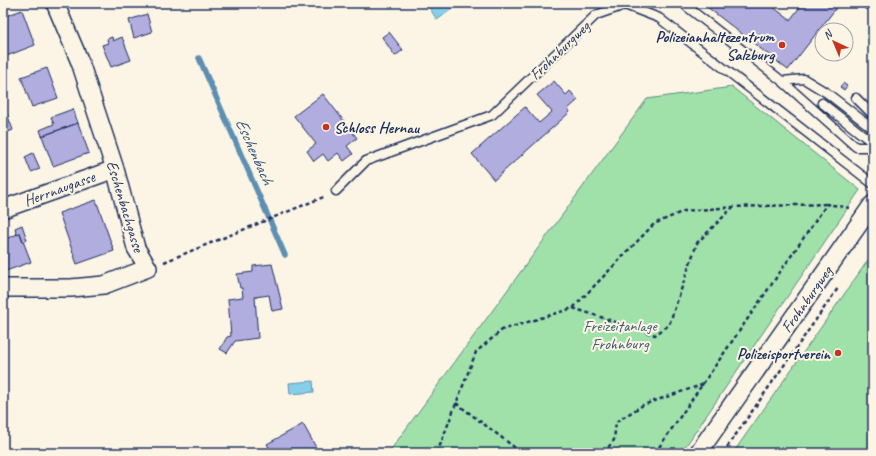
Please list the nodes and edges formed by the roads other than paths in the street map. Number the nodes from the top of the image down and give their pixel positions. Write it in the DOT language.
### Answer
graph roads {
  1 [pos="55,3"];
  2 [pos="686,3"];
  3 [pos="782,81"];
  4 [pos="856,98"];
  5 [pos="822,103"];
  6 [pos="873,114"];
  7 [pos="873,133"];
  8 [pos="873,143"];
  9 [pos="873,147"];
  10 [pos="115,169"];
  11 [pos="873,184"];
  12 [pos="336,191"];
  13 [pos="873,204"];
  14 [pos="3,209"];
  15 [pos="3,288"];
  16 [pos="698,453"];
  1 -- 10 [label="street, Eschenbachgasse"];
  2 -- 3 [label="lane"];
  3 -- 7 [label="lane"];
  3 -- 9 [label="lane"];
  4 -- 6 [label="lane"];
  5 -- 8 [label="lane"];
  10 -- 14 [label="street, Herrnaugasse"];
  10 -- 15 [label="street, Eschenbachgasse"];
  11 -- 12 [label="lane, Frohnburgweg"];
  13 -- 16 [label="street, Frohnburgweg"];
}
